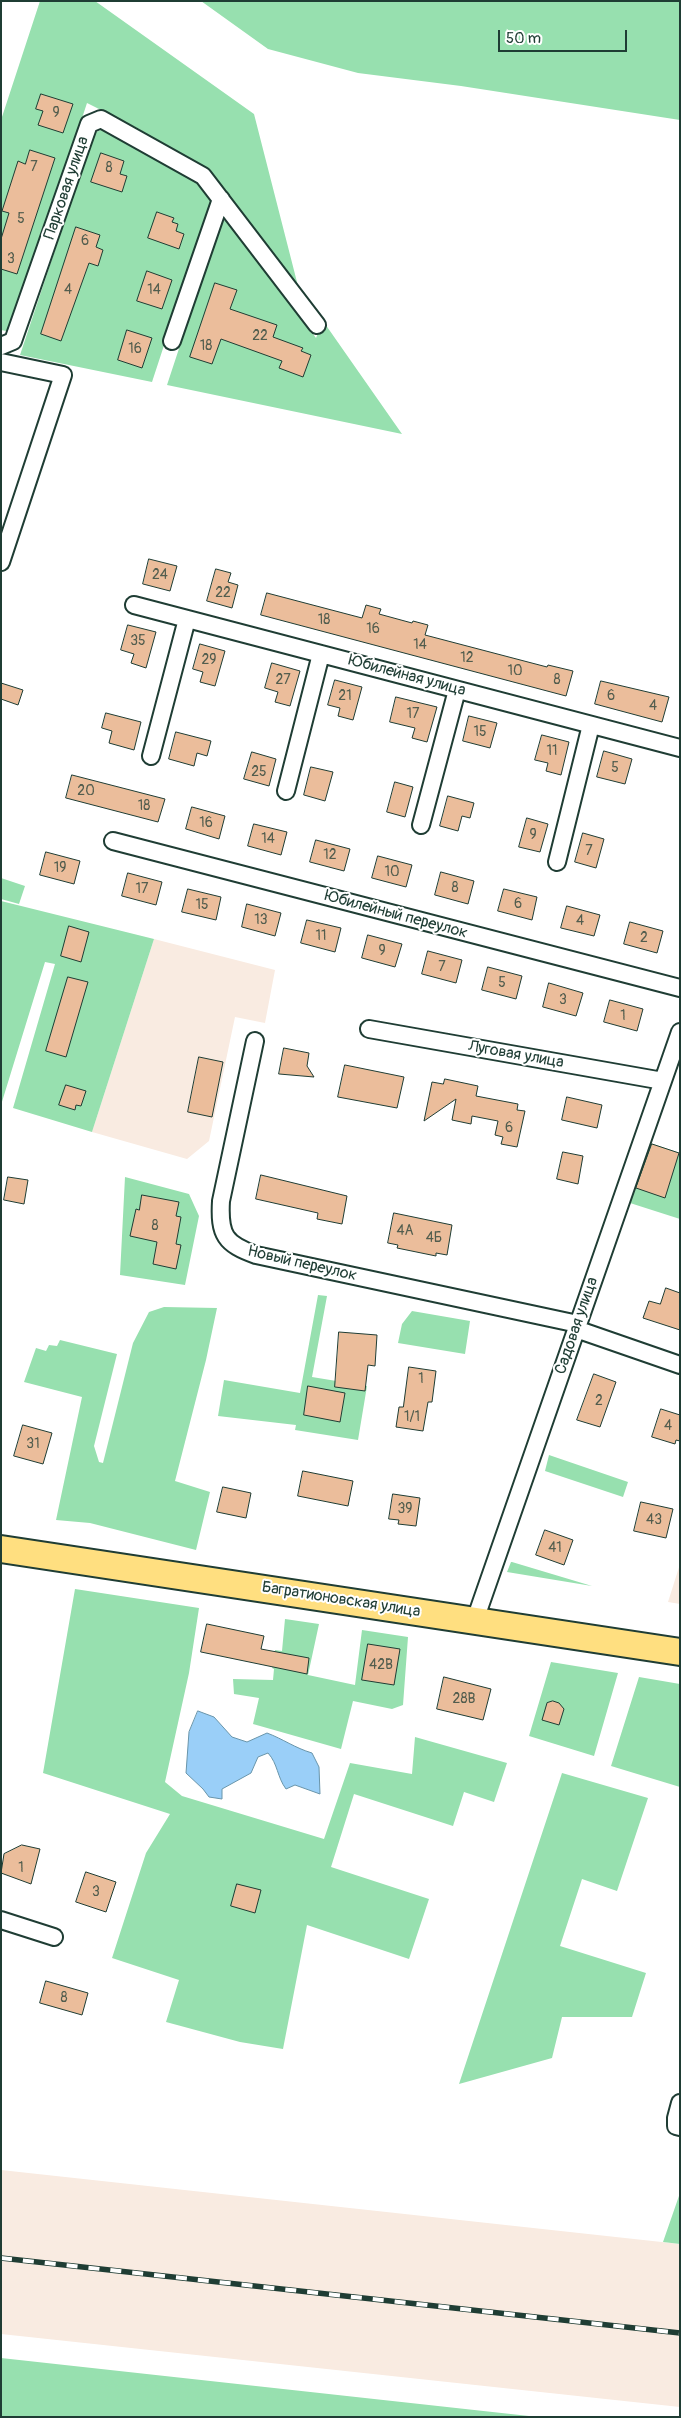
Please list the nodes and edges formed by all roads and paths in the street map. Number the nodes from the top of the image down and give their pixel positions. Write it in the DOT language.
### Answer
graph roads {
  1 [pos="221,199"];
  2 [pos="317,325"];
  3 [pos="172,341"];
  4 [pos="1,346"];
  5 [pos="1,362"];
  6 [pos="1,562"];
  7 [pos="134,605"];
  8 [pos="187,619"];
  9 [pos="321,654"];
  10 [pos="457,690"];
  11 [pos="591,725"];
  12 [pos="680,748"];
  13 [pos="151,756"];
  14 [pos="286,790"];
  15 [pos="421,825"];
  16 [pos="113,841"];
  17 [pos="556,862"];
  18 [pos="680,988"];
  19 [pos="369,1029"];
  20 [pos="680,1032"];
  21 [pos="255,1041"];
  22 [pos="662,1081"];
  23 [pos="577,1326"];
  24 [pos="680,1366"];
  25 [pos="1,1549"];
  26 [pos="475,1620"];
  27 [pos="680,1652"];
  28 [pos="1,1920"];
  29 [pos="54,1937"];
  30 [pos="680,2102"];
  31 [pos="680,2127"];
  1 -- 2 [label="street, Парковая улица"];
  1 -- 3 [label="street"];
  1 -- 4 [label="street, Парковая улица"];
  5 -- 6 [label="street"];
  7 -- 8 [label="street, Юбилейная улица"];
  8 -- 9 [label="street, Юбилейная улица"];
  8 -- 13 [label="street"];
  9 -- 10 [label="street, Юбилейная улица"];
  9 -- 14 [label="street"];
  10 -- 11 [label="street, Юбилейная улица"];
  10 -- 15 [label="street"];
  11 -- 12 [label="street, Юбилейная улица"];
  11 -- 17 [label="street"];
  16 -- 18 [label="street, Юбилейный переулок"];
  19 -- 22 [label="street, Луговая улица"];
  20 -- 22 [label="street, Садовая улица"];
  21 -- 23 [label="street, Новый переулок"];
  22 -- 23 [label="street, Садовая улица"];
  23 -- 24 [label="street, Новый переулок"];
  23 -- 26 [label="street, Садовая улица"];
  25 -- 26 [label="main road, Багратионовская улица"];
  26 -- 27 [label="main road, Багратионовская улица"];
  28 -- 29 [label="street"];
  30 -- 31 [label="street"];
}
